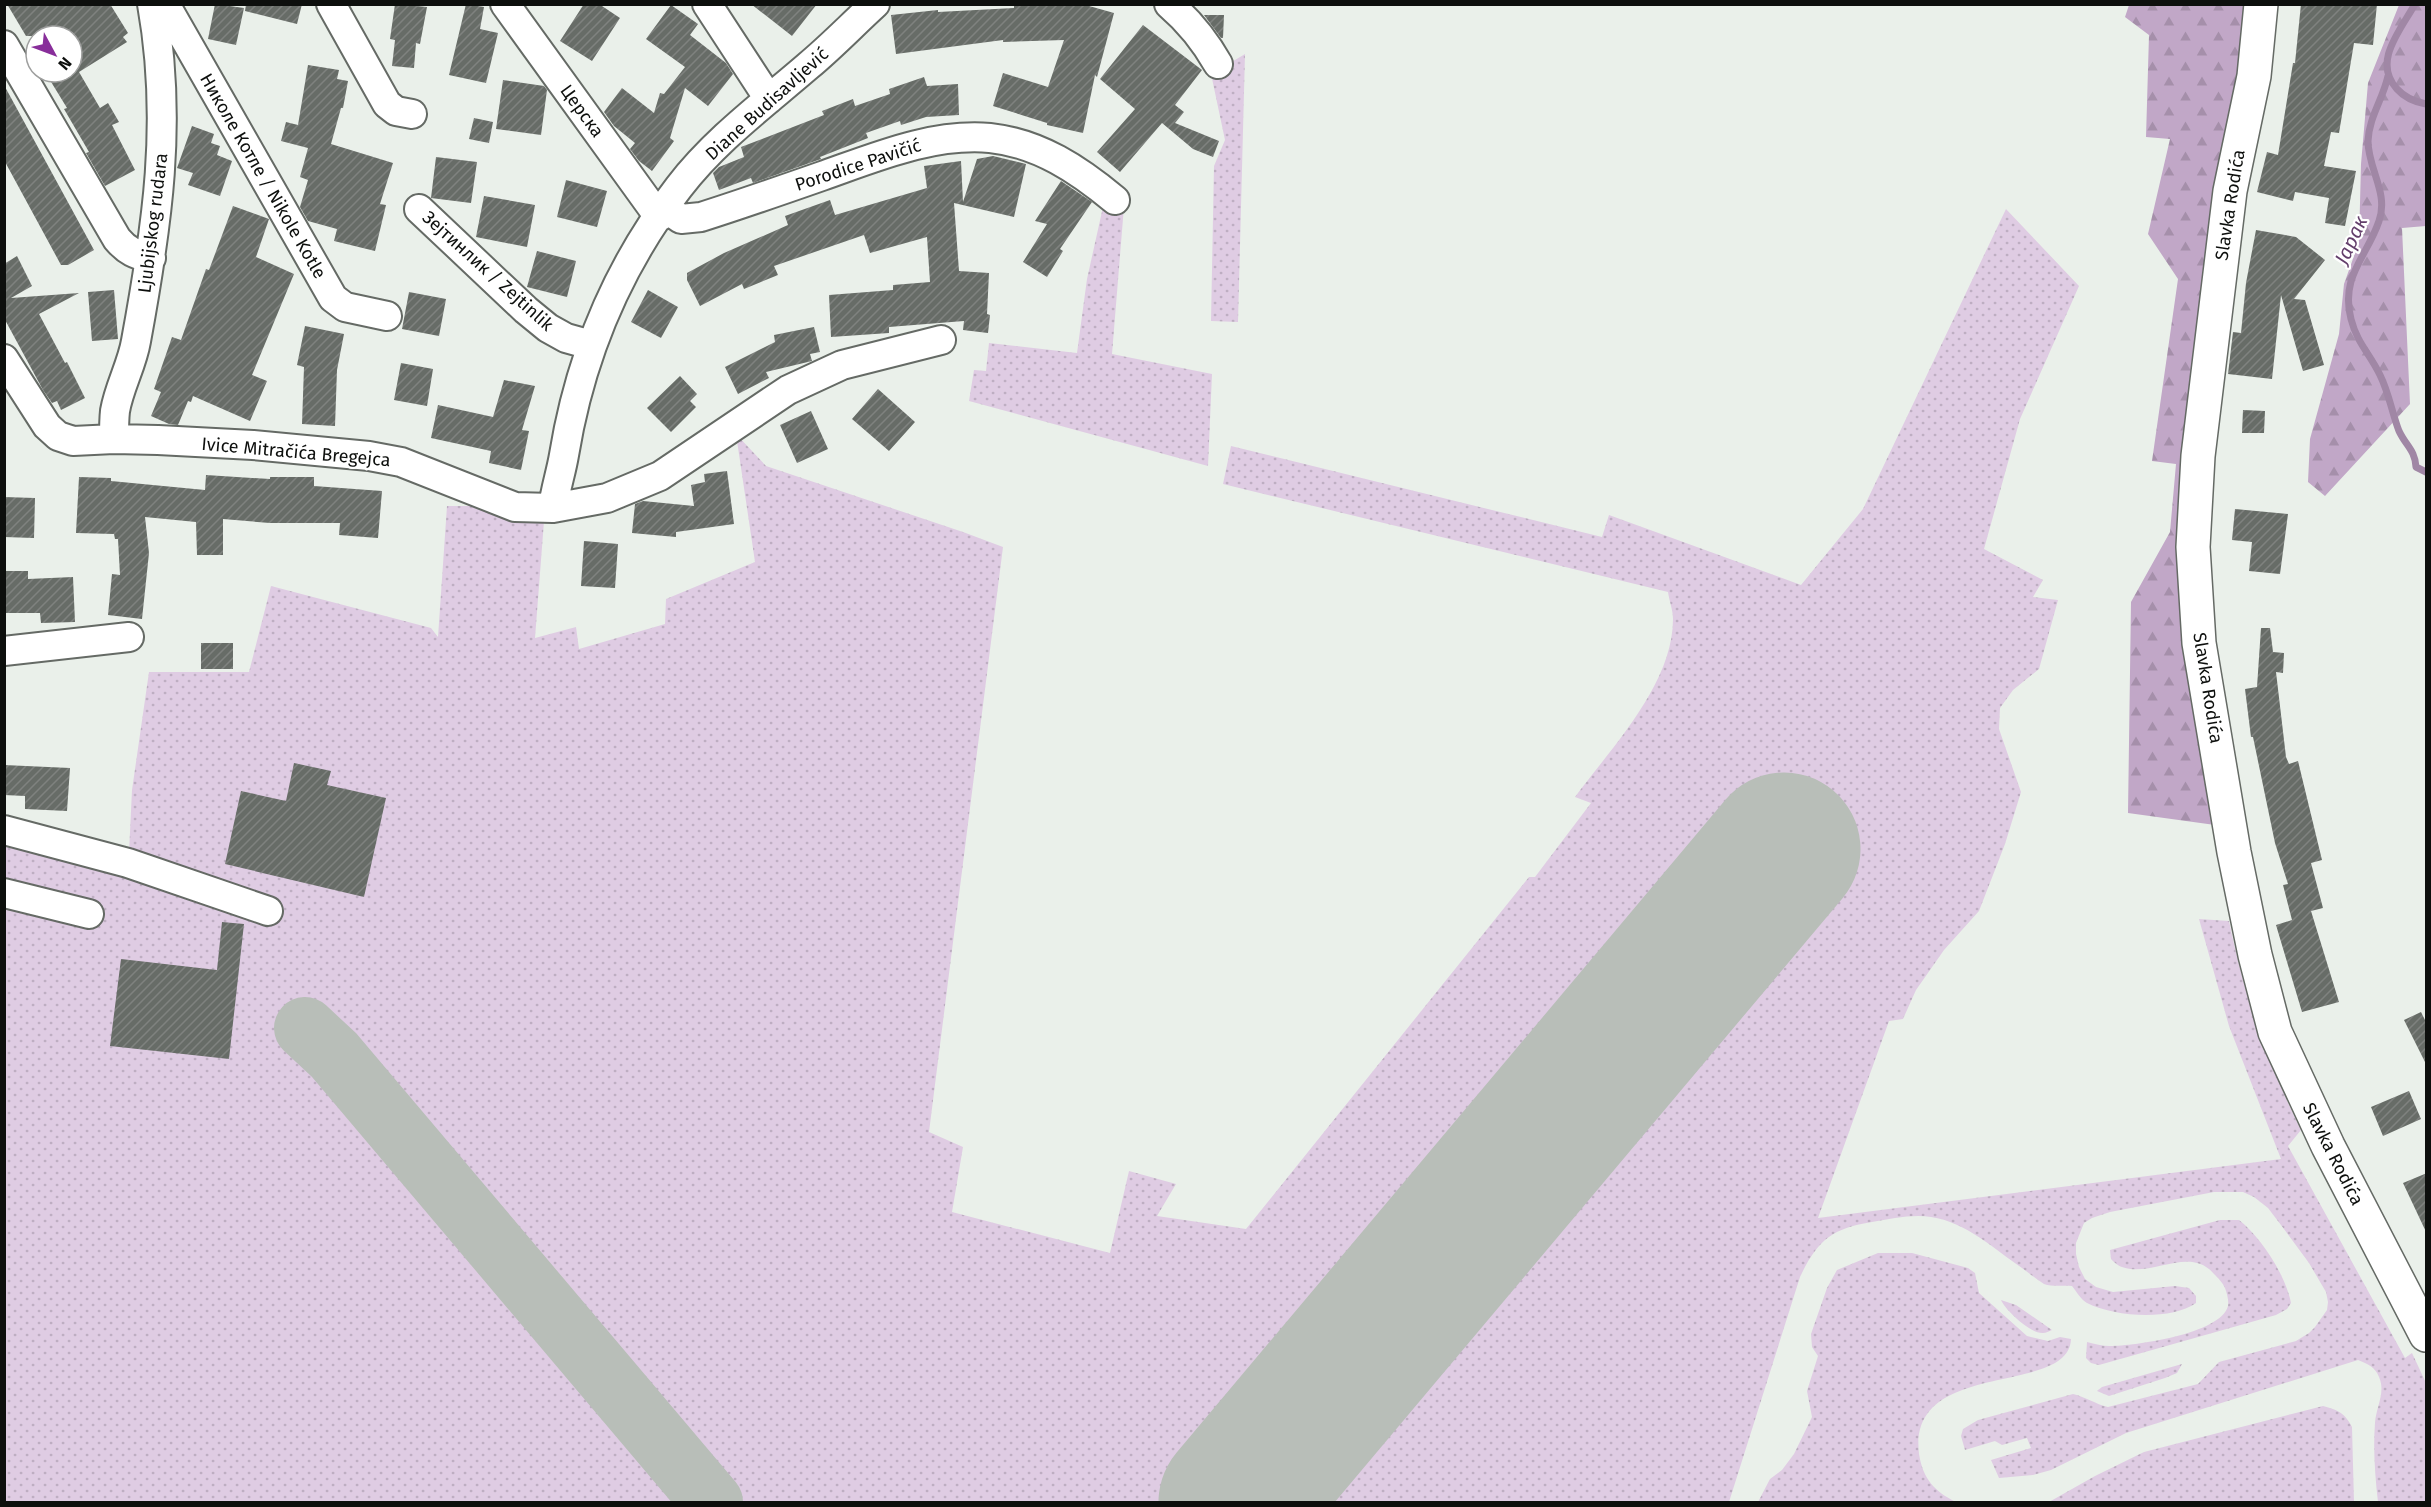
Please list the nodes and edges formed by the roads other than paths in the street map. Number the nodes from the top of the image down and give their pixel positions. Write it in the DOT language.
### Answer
graph roads {
  1 [pos="152,4"];
  2 [pos="165,4"];
  3 [pos="331,4"];
  4 [pos="505,4"];
  5 [pos="707,4"];
  6 [pos="874,4"];
  7 [pos="1169,4"];
  8 [pos="2261,4"];
  9 [pos="4,45"];
  10 [pos="1218,64"];
  11 [pos="770,99"];
  12 [pos="412,114"];
  13 [pos="1115,200"];
  14 [pos="419,209"];
  15 [pos="662,212"];
  16 [pos="151,258"];
  17 [pos="387,316"];
  18 [pos="941,340"];
  19 [pos="591,345"];
  20 [pos="4,359"];
  21 [pos="114,439"];
  22 [pos="553,508"];
  23 [pos="129,637"];
  24 [pos="4,651"];
  25 [pos="4,830"];
  26 [pos="4,893"];
  27 [pos="268,911"];
  28 [pos="89,914"];
  29 [pos="2427,1335"];
  1 -- 16 [label="street, Ljubijskog rudara"];
  2 -- 17 [label="street, Николе Котле / Nikole Kotle"];
  3 -- 12 [label="street"];
  4 -- 15 [label="street, Церска"];
  5 -- 11 [label="street"];
  6 -- 11 [label="street, Diane Budisavljević"];
  7 -- 10 [label="street"];
  8 -- 29 [label="main road, Slavka Rodića"];
  9 -- 16 [label="street"];
  11 -- 15 [label="street, Diane Budisavljević"];
  13 -- 15 [label="street, Porodice Pavičić"];
  14 -- 19 [label="street, Зејтинлик / Zejtinlik"];
  15 -- 19 [label="street, Diane Budisavljević"];
  16 -- 21 [label="street, Ljubijskog rudara"];
  18 -- 22 [label="street, Ivice Mitračića Bregejca"];
  19 -- 22 [label="street, Diane Budisavljević"];
  20 -- 21 [label="street, Ivice Mitračića Bregejca"];
  21 -- 22 [label="street, Ivice Mitračića Bregejca"];
  23 -- 24 [label="street"];
  25 -- 27 [label="street"];
  26 -- 28 [label="street"];
}
